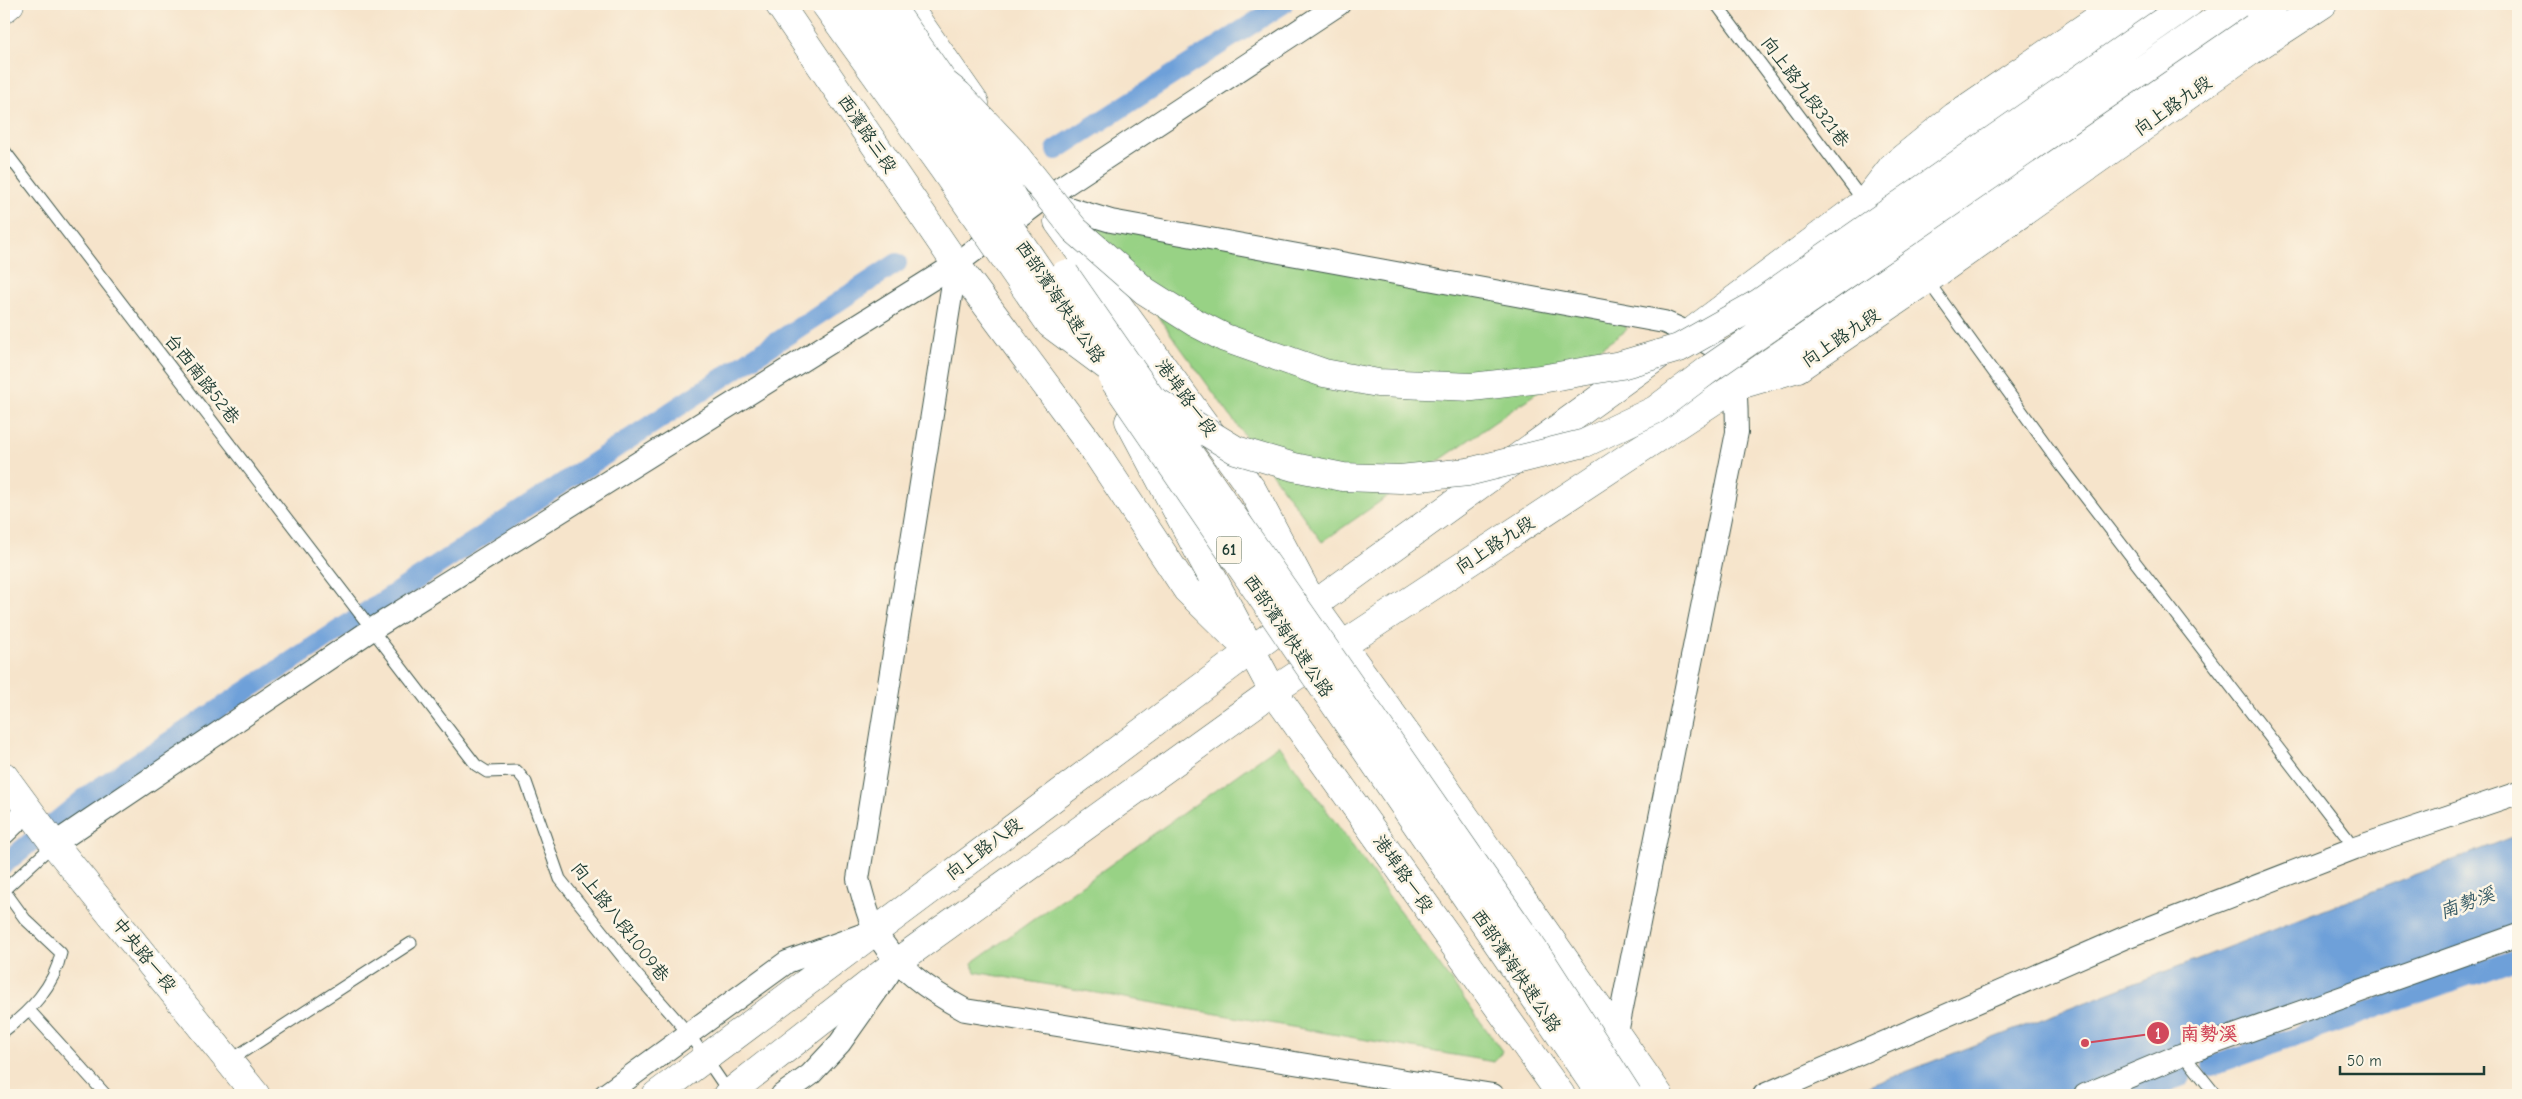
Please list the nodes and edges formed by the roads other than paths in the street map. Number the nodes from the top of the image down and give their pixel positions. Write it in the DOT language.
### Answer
graph roads {
  1 [pos="10,4"];
  2 [pos="778,4"];
  3 [pos="824,4"];
  4 [pos="841,4"];
  5 [pos="857,4"];
  6 [pos="889,4"];
  7 [pos="906,4"];
  8 [pos="1339,4"];
  9 [pos="1716,4"];
  10 [pos="2119,4"];
  11 [pos="2141,4"];
  12 [pos="2188,4"];
  13 [pos="2216,4"];
  14 [pos="2238,4"];
  15 [pos="2274,4"];
  16 [pos="2323,4"];
  17 [pos="4,9"];
  18 [pos="944,83"];
  19 [pos="4,150"];
  20 [pos="1995,161"];
  21 [pos="1042,200"];
  22 [pos="1865,202"];
  23 [pos="999,231"];
  24 [pos="1904,256"];
  25 [pos="956,264"];
  26 [pos="1690,332"];
  27 [pos="1736,386"];
  28 [pos="1118,400"];
  29 [pos="1313,605"];
  30 [pos="369,627"];
  31 [pos="1342,645"];
  32 [pos="1250,651"];
  33 [pos="1273,691"];
  34 [pos="4,776"];
  35 [pos="2518,793"];
  36 [pos="31,812"];
  37 [pos="4,833"];
  38 [pos="53,842"];
  39 [pos="2355,848"];
  40 [pos="4,890"];
  41 [pos="875,930"];
  42 [pos="2518,935"];
  43 [pos="410,943"];
  44 [pos="897,962"];
  45 [pos="30,1011"];
  46 [pos="4,1031"];
  47 [pos="689,1034"];
  48 [pos="1617,1034"];
  49 [pos="2182,1054"];
  50 [pos="705,1059"];
  51 [pos="229,1061"];
  52 [pos="106,1095"];
  53 [pos="256,1095"];
  54 [pos="605,1095"];
  55 [pos="656,1095"];
  56 [pos="729,1095"];
  57 [pos="782,1095"];
  58 [pos="1493,1095"];
  59 [pos="1561,1095"];
  60 [pos="1601,1095"];
  61 [pos="1623,1095"];
  62 [pos="1628,1095"];
  63 [pos="1659,1095"];
  64 [pos="1764,1095"];
  65 [pos="2085,1095"];
  66 [pos="2216,1095"];
  1 -- 17 [label="main road"];
  2 -- 25 [label="main road, 西濱路三段"];
  3 -- 14 [label="main road, bridge"];
  4 -- 23 [label="main road"];
  5 -- 60 [label="main road, 西部濱海快速公路 / 61, bridge"];
  6 -- 18 [label="main road, 西部濱海快速公路 / 61, bridge"];
  7 -- 21 [label="main road"];
  8 -- 21 [label="street"];
  9 -- 22 [label="lane, 向上路九段321巷"];
  10 -- 22 [label="main road"];
  11 -- 22 [label="main road"];
  12 -- 18 [label="main road, bridge"];
  13 -- 20 [label="main road"];
  15 -- 24 [label="main road"];
  16 -- 24 [label="main road, 向上路九段"];
  18 -- 62 [label="main road, 西部濱海快速公路 / 61, bridge"];
  19 -- 30 [label="lane, 台西南路52巷"];
  20 -- 22 [label="main road"];
  20 -- 24 [label="main road"];
  21 -- 23 [label="street"];
  21 -- 26 [label="street"];
  21 -- 29 [label="main road, 港埠路一段"];
  22 -- 24 [label="lane, 向上路九段321巷"];
  22 -- 26 [label="main road"];
  23 -- 25 [label="street"];
  23 -- 28 [label="main road, 港埠路一段"];
  24 -- 27 [label="main road, 向上路九段"];
  24 -- 27 [label="main road"];
  24 -- 39 [label="lane, 向上路九段321巷"];
  25 -- 30 [label="street"];
  25 -- 32 [label="main road, 港埠路一段"];
  25 -- 41 [label="street"];
  26 -- 27 [label="street"];
  26 -- 29 [label="main road"];
  27 -- 31 [label="main road, 向上路九段"];
  27 -- 48 [label="street"];
  28 -- 29 [label="main road, 港埠路一段"];
  28 -- 32 [label="main road, 港埠路一段"];
  29 -- 31 [label="main road, 港埠路一段"];
  29 -- 32 [label="main road, 向上路八段"];
  30 -- 38 [label="street"];
  30 -- 47 [label="lane, 向上路八段1009巷"];
  31 -- 33 [label="main road"];
  31 -- 48 [label="main road, 港埠路一段"];
  32 -- 33 [label="main road, 港埠路一段"];
  32 -- 41 [label="main road, 向上路八段"];
  33 -- 44 [label="main road"];
  33 -- 59 [label="main road, 港埠路一段"];
  34 -- 36 [label="main road, 中央路一段"];
  35 -- 39 [label="street"];
  36 -- 37 [label="street"];
  36 -- 38 [label="main road, 中央路一段"];
  38 -- 40 [label="lane"];
  38 -- 51 [label="main road, 中央路一段"];
  39 -- 64 [label="street"];
  40 -- 45 [label="lane"];
  41 -- 44 [label="street"];
  41 -- 47 [label="street"];
  41 -- 50 [label="main road, 向上路八段"];
  42 -- 49 [label="street"];
  43 -- 51 [label="lane"];
  44 -- 56 [label="main road"];
  44 -- 57 [label="street"];
  44 -- 58 [label="street"];
  45 -- 46 [label="lane"];
  45 -- 52 [label="lane"];
  47 -- 50 [label="lane, 向上路八段1009巷"];
  47 -- 54 [label="street"];
  48 -- 61 [label="main road"];
  48 -- 63 [label="main road, 港埠路一段"];
  49 -- 65 [label="street"];
  49 -- 66 [label="lane"];
  50 -- 55 [label="main road, 向上路八段"];
  50 -- 56 [label="lane, 向上路八段1009巷"];
  51 -- 53 [label="main road, 中央路一段"];
}
